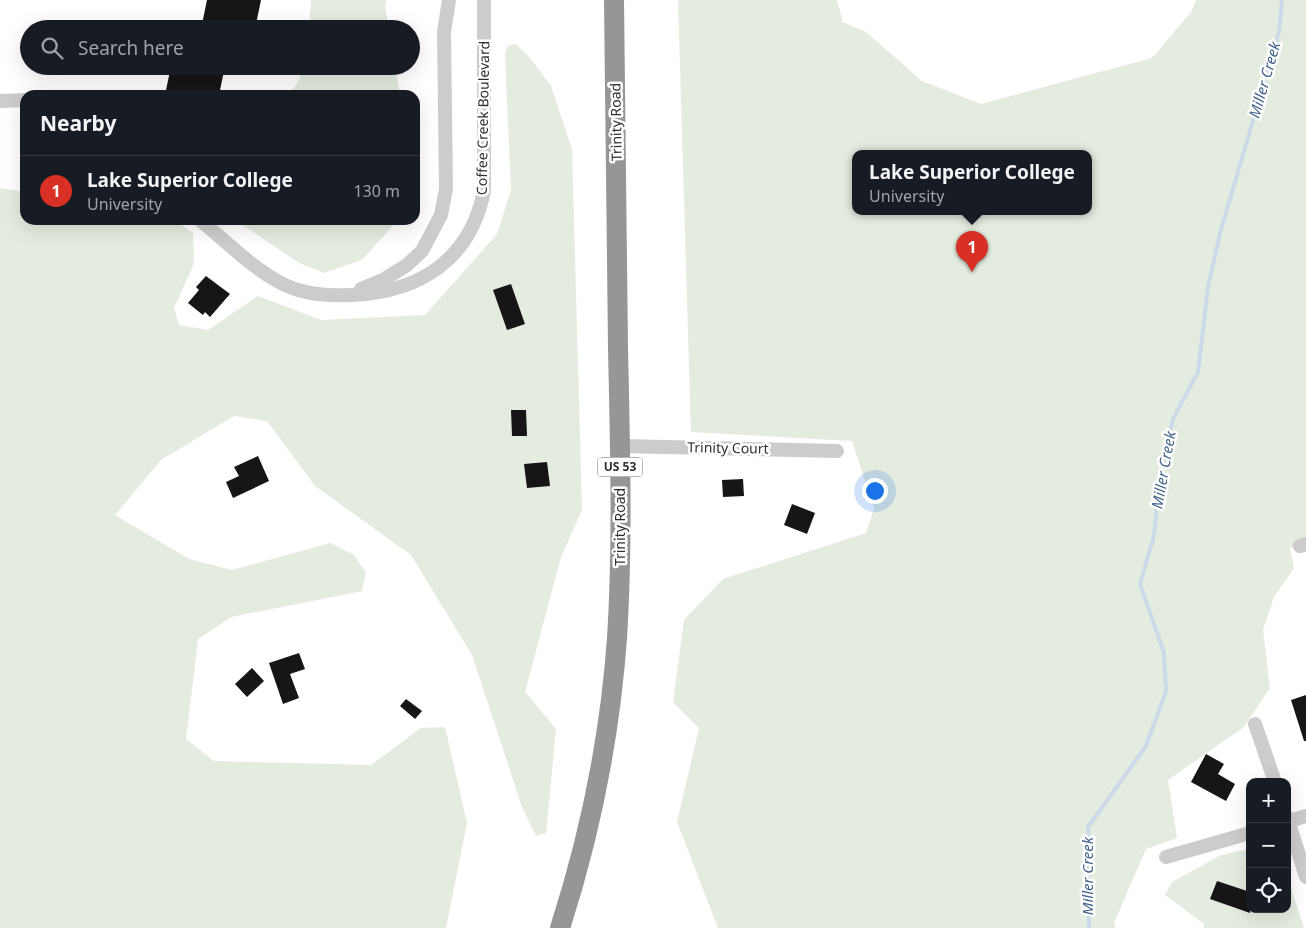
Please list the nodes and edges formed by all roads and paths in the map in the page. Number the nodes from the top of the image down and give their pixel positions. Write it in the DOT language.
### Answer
graph roads {
  1 [pos="449,0"];
  2 [pos="484,0"];
  3 [pos="614,0"];
  4 [pos="20,100"];
  5 [pos="0,101"];
  6 [pos="206,225"];
  7 [pos="341,295"];
  8 [pos="620,446"];
  9 [pos="836,451"];
  10 [pos="1255,724"];
  11 [pos="1274,778"];
  12 [pos="1306,816"];
  13 [pos="1291,819"];
  14 [pos="1289,823"];
  15 [pos="1246,834"];
  16 [pos="1166,857"];
  17 [pos="1306,877"];
  18 [pos="560,928"];
  1 -- 7 [label="street, Coffee Creek Boulevard"];
  2 -- 7 [label="street, Coffee Creek Boulevard"];
  3 -- 8 [label="highway, Trinity Road / US 53"];
  4 -- 5 [label="street"];
  6 -- 7 [label="street, Coffee Creek Boulevard"];
  8 -- 9 [label="street, Trinity Court"];
  8 -- 18 [label="highway, Trinity Road / US 53"];
  10 -- 11 [label="street"];
  12 -- 13 [label="street"];
  14 -- 17 [label="street"];
  15 -- 16 [label="street"];
}
